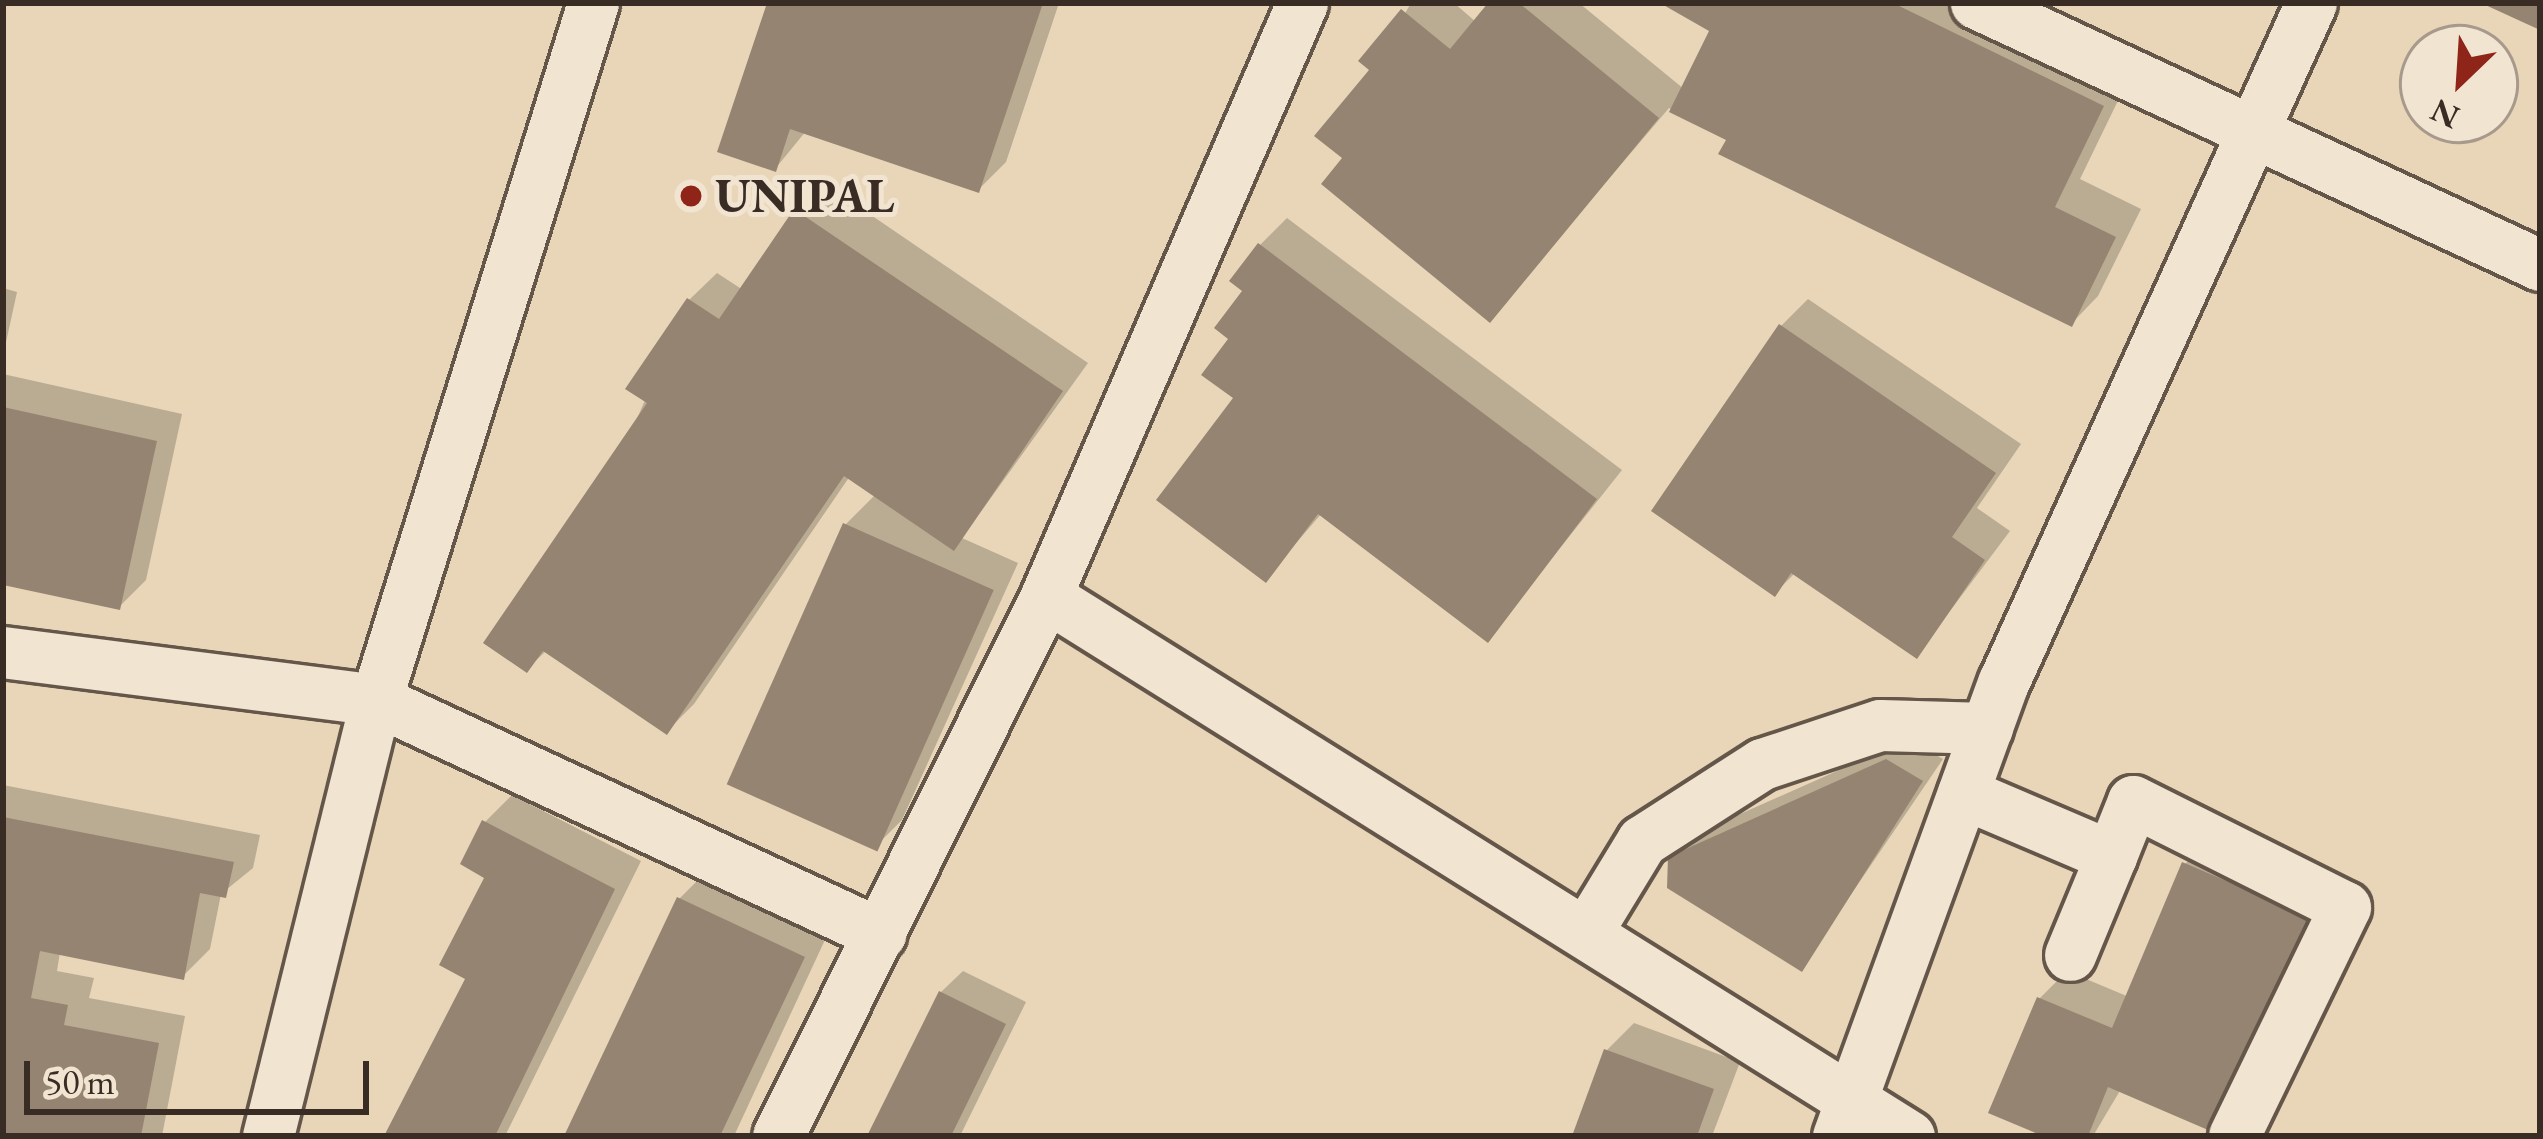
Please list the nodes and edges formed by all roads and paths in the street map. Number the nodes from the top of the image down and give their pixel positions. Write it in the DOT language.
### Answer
graph roads {
  1 [pos="592,3"];
  2 [pos="1302,3"];
  3 [pos="1976,3"];
  4 [pos="2311,3"];
  5 [pos="2251,128"];
  6 [pos="2540,265"];
  7 [pos="1046,596"];
  8 [pos="3,652"];
  9 [pos="376,700"];
  10 [pos="1987,728"];
  11 [pos="1964,793"];
  12 [pos="2111,856"];
  13 [pos="1586,933"];
  14 [pos="880,934"];
  15 [pos="2070,955"];
  16 [pos="1846,1116"];
  17 [pos="268,1136"];
  18 [pos="778,1136"];
  19 [pos="1909,1136"];
  20 [pos="2234,1136"];
  1 -- 9 [label="street"];
  2 -- 7 [label="street"];
  3 -- 5 [label="street"];
  4 -- 5 [label="street"];
  5 -- 6 [label="street"];
  5 -- 10 [label="street"];
  7 -- 13 [label="street"];
  7 -- 14 [label="street"];
  8 -- 9 [label="street"];
  9 -- 14 [label="street"];
  9 -- 17 [label="street"];
  10 -- 11 [label="street"];
  10 -- 13 [label="street"];
  11 -- 12 [label="street"];
  11 -- 16 [label="street"];
  12 -- 15 [label="street"];
  12 -- 20 [label="street"];
  13 -- 16 [label="street"];
  14 -- 18 [label="street"];
  16 -- 19 [label="street"];
}
